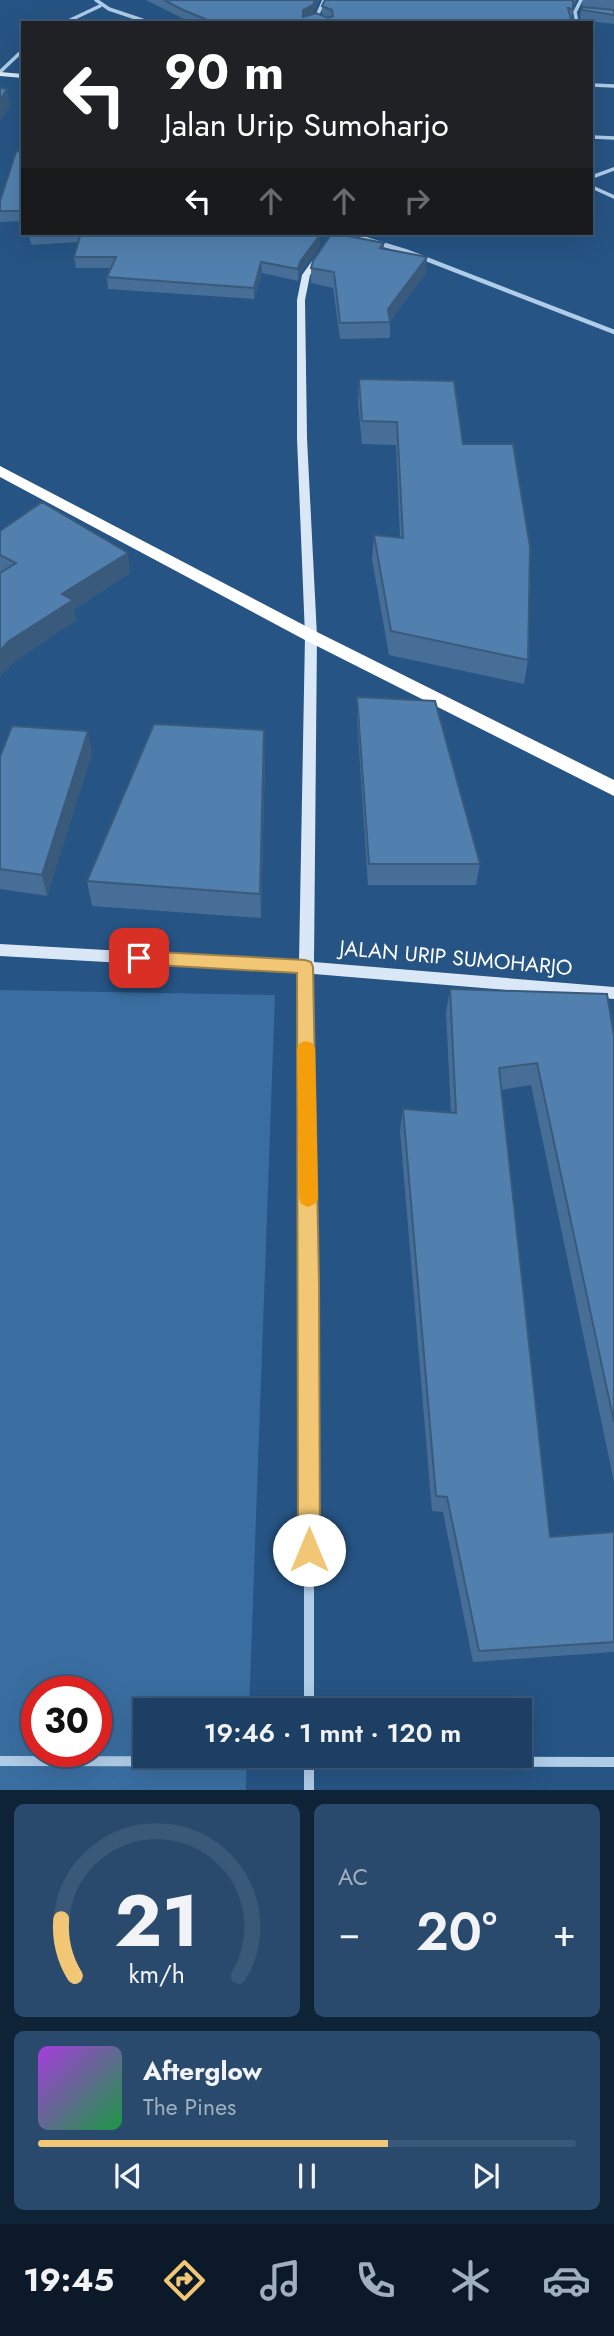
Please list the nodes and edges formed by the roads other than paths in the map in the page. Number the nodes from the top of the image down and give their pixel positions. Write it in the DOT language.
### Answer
graph roads {
  1 [pos="96,0"];
  2 [pos="324,0"];
  3 [pos="581,0"];
  4 [pos="100,6"];
  5 [pos="575,12"];
  6 [pos="587,13"];
  7 [pos="68,21"];
  8 [pos="145,21"];
  9 [pos="310,21"];
  10 [pos="577,21"];
  11 [pos="21,52"];
  12 [pos="0,73"];
  13 [pos="21,76"];
  14 [pos="593,85"];
  15 [pos="614,86"];
  16 [pos="593,137"];
  17 [pos="614,138"];
  18 [pos="614,169"];
  19 [pos="593,177"];
  20 [pos="593,187"];
  21 [pos="614,197"];
  22 [pos="335,235"];
  23 [pos="352,235"];
  24 [pos="614,332"];
  25 [pos="0,471"];
  26 [pos="311,636"];
  27 [pos="614,789"];
  28 [pos="0,950"];
  29 [pos="305,967"];
  30 [pos="614,993"];
  31 [pos="306,1006"];
  32 [pos="309,1698"];
  33 [pos="133,1760"];
  34 [pos="0,1761"];
  35 [pos="532,1761"];
  36 [pos="614,1762"];
  37 [pos="309,1768"];
  38 [pos="309,1790"];
  1 -- 4 [label="street"];
  2 -- 9 [label="street"];
  3 -- 5 [label="street"];
  4 -- 7 [label="street"];
  4 -- 8 [label="street"];
  5 -- 6 [label="street"];
  5 -- 10 [label="street"];
  11 -- 12 [label="street"];
  12 -- 13 [label="street"];
  14 -- 15 [label="street"];
  16 -- 17 [label="street"];
  18 -- 19 [label="street"];
  20 -- 21 [label="street"];
  22 -- 26 [label="street"];
  23 -- 24 [label="street"];
  25 -- 26 [label="highway"];
  26 -- 27 [label="highway"];
  26 -- 29 [label="street"];
  28 -- 29 [label="street, JALAN URIP SUMOHARJO"];
  29 -- 30 [label="street, JALAN URIP SUMOHARJO"];
  29 -- 31 [label="street"];
  31 -- 32 [label="street"];
  33 -- 34 [label="street"];
  35 -- 36 [label="street"];
  37 -- 38 [label="street"];
}
